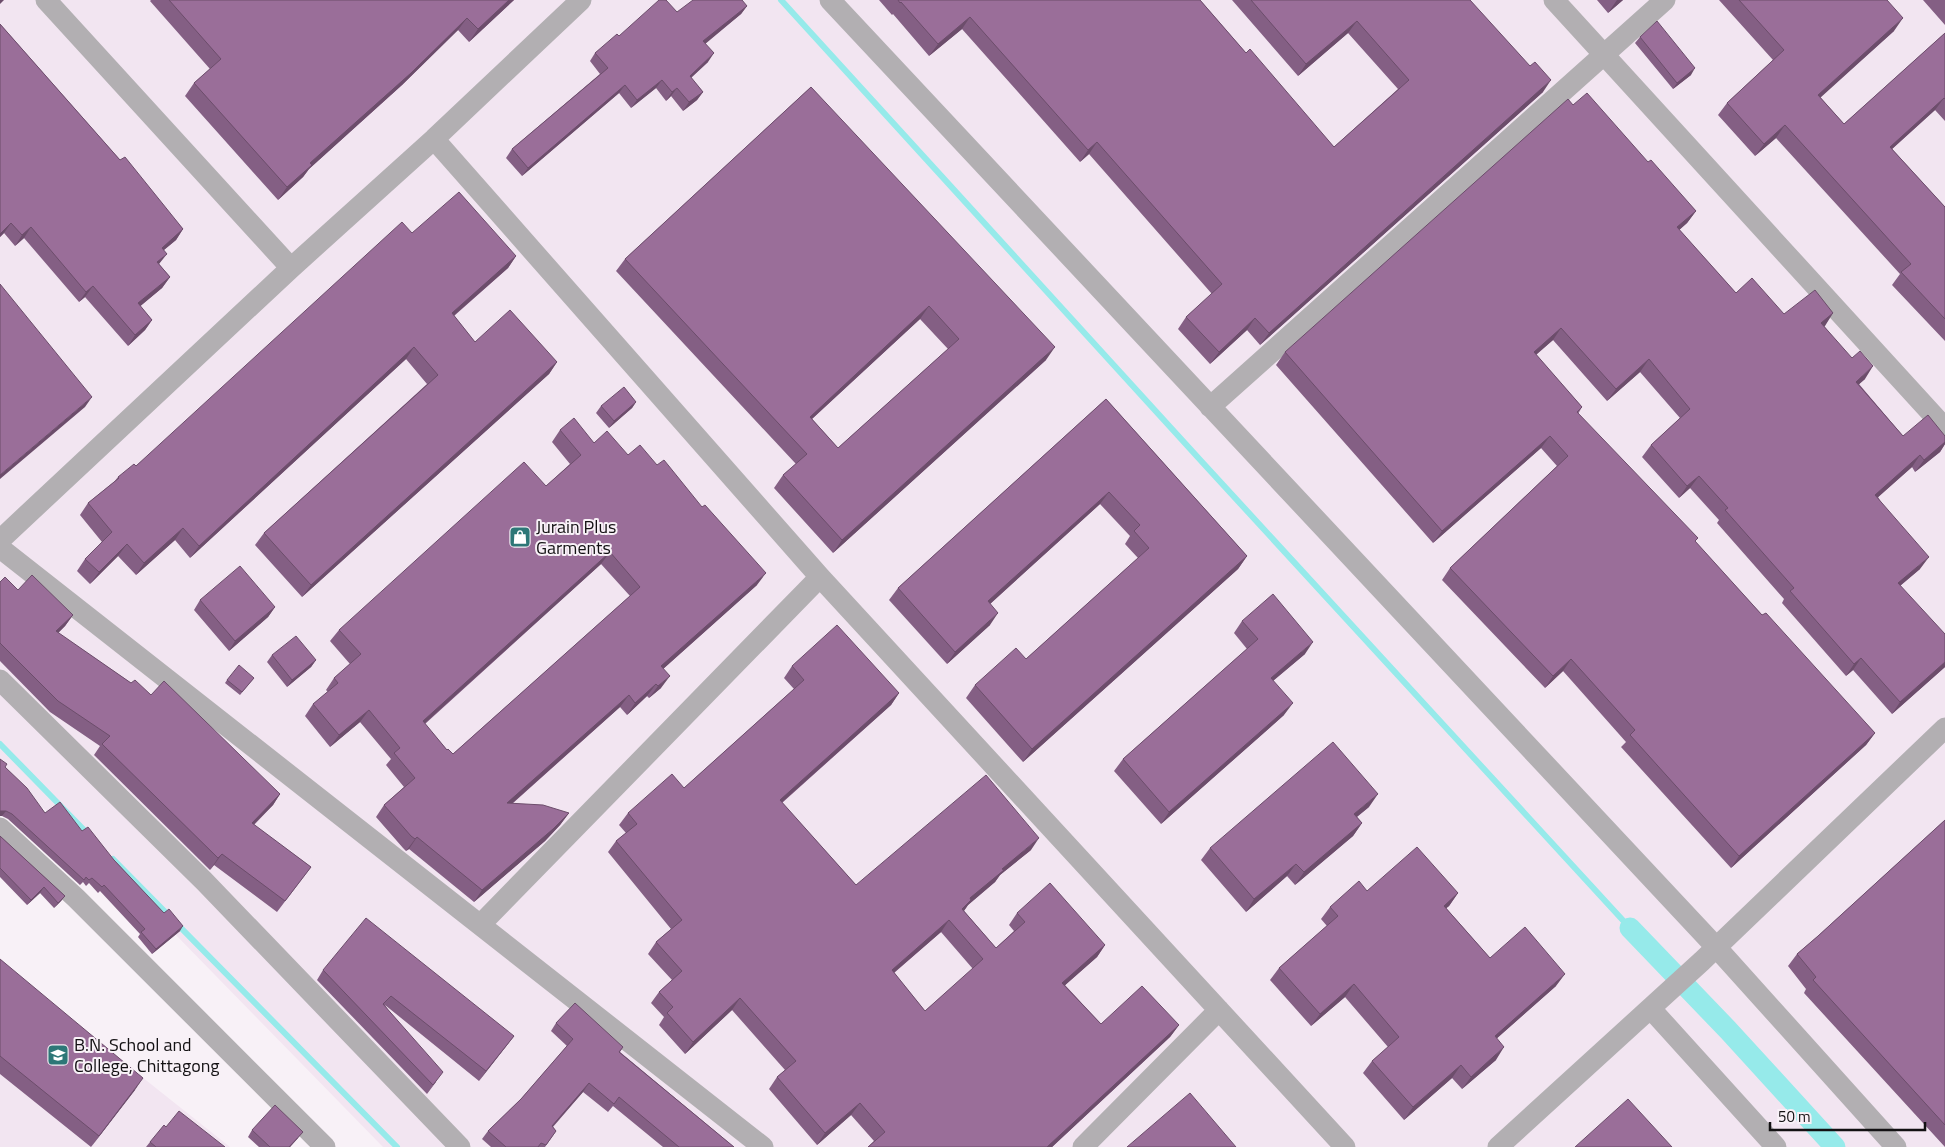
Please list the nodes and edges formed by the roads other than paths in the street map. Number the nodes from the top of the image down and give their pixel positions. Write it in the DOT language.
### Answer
graph roads {
  1 [pos="46,0"];
  2 [pos="581,0"];
  3 [pos="830,0"];
  4 [pos="1554,0"];
  5 [pos="1665,0"];
  6 [pos="1604,54"];
  7 [pos="434,139"];
  8 [pos="291,268"];
  9 [pos="1210,407"];
  10 [pos="1945,428"];
  11 [pos="0,540"];
  12 [pos="0,548"];
  13 [pos="820,577"];
  14 [pos="0,680"];
  15 [pos="1945,728"];
  16 [pos="0,828"];
  17 [pos="480,925"];
  18 [pos="1709,954"];
  19 [pos="1651,1009"];
  20 [pos="1219,1010"];
  21 [pos="325,1147"];
  22 [pos="460,1147"];
  23 [pos="763,1147"];
  24 [pos="1083,1147"];
  25 [pos="1345,1147"];
  26 [pos="1498,1147"];
  27 [pos="1776,1147"];
  28 [pos="1896,1147"];
  1 -- 8 [label="street"];
  2 -- 7 [label="street"];
  3 -- 9 [label="street"];
  4 -- 6 [label="street"];
  5 -- 6 [label="street"];
  6 -- 9 [label="street"];
  6 -- 10 [label="street"];
  7 -- 8 [label="street"];
  7 -- 13 [label="street"];
  8 -- 11 [label="street"];
  9 -- 18 [label="street"];
  12 -- 17 [label="street"];
  13 -- 17 [label="street"];
  13 -- 20 [label="street"];
  14 -- 22 [label="street"];
  15 -- 18 [label="street"];
  16 -- 21 [label="street"];
  17 -- 23 [label="street"];
  18 -- 19 [label="street"];
  18 -- 28 [label="street"];
  19 -- 26 [label="street"];
  19 -- 27 [label="street"];
  20 -- 24 [label="street"];
  20 -- 25 [label="street"];
}
